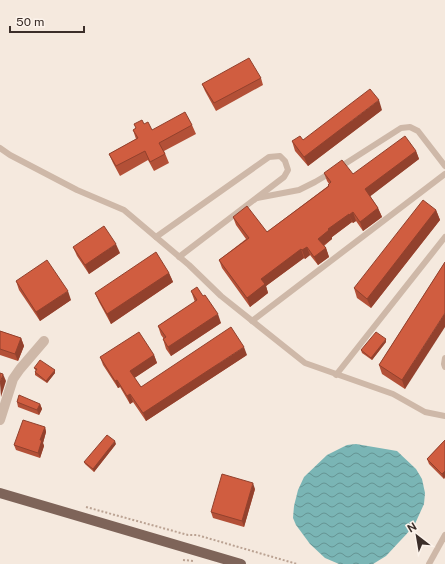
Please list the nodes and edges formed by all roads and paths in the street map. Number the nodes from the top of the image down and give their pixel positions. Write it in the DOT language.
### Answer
graph roads {
  1 [pos="0,148"];
  2 [pos="445,166"];
  3 [pos="445,174"];
  4 [pos="255,199"];
  5 [pos="445,236"];
  6 [pos="156,237"];
  7 [pos="179,257"];
  8 [pos="252,321"];
  9 [pos="44,341"];
  10 [pos="445,358"];
  11 [pos="445,367"];
  12 [pos="336,375"];
  13 [pos="445,416"];
  14 [pos="0,420"];
  15 [pos="0,493"];
  16 [pos="83,506"];
  17 [pos="445,535"];
  18 [pos="241,564"];
  19 [pos="297,564"];
  20 [pos="430,564"];
  1 -- 6 [label="lane"];
  2 -- 4 [label="lane"];
  3 -- 8 [label="lane"];
  4 -- 6 [label="lane"];
  4 -- 7 [label="lane"];
  5 -- 12 [label="lane"];
  6 -- 7 [label="lane"];
  7 -- 8 [label="lane"];
  8 -- 12 [label="lane"];
  9 -- 14 [label="street"];
  10 -- 11 [label="lane"];
  12 -- 13 [label="lane"];
  15 -- 18 [label="main road"];
  16 -- 19 [label="path"];
  17 -- 20 [label="lane"];
}
